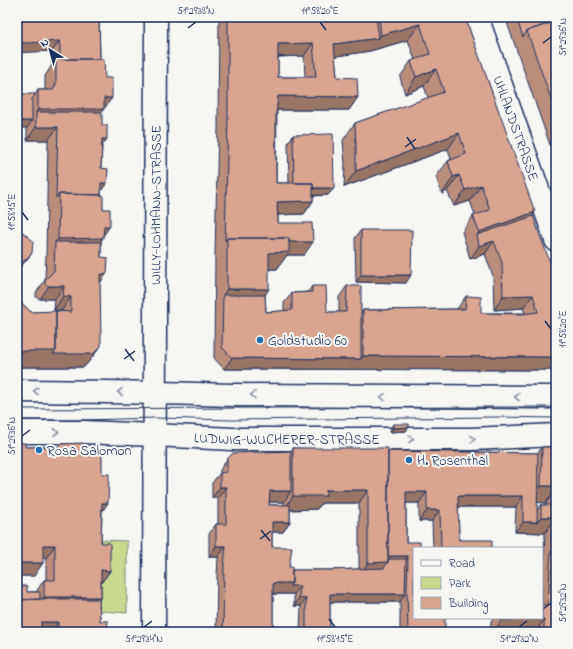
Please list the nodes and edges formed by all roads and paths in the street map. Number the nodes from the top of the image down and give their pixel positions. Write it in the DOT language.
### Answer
graph roads {
  1 [pos="156,17"];
  2 [pos="477,17"];
  3 [pos="556,240"];
  4 [pos="17,391"];
  5 [pos="155,392"];
  6 [pos="556,397"];
  7 [pos="17,432"];
  8 [pos="154,434"];
  9 [pos="556,435"];
  10 [pos="154,632"];
  1 -- 5 [label="street, WILLY-LOHMANN-STRASSE"];
  2 -- 3 [label="street, UHLANDSTRASSE"];
  5 -- 4 [label="street, one-way"];
  6 -- 5 [label="street, one-way"];
  5 -- 8 [label="street, WILLY-LOHMANN-STRASSE"];
  7 -- 8 [label="street, LUDWIG-WUCHERER-STRASSE, one-way"];
  8 -- 9 [label="street, LUDWIG-WUCHERER-STRASSE, one-way"];
  8 -- 10 [label="street, WILLY-LOHMANN-STRASSE"];
}
